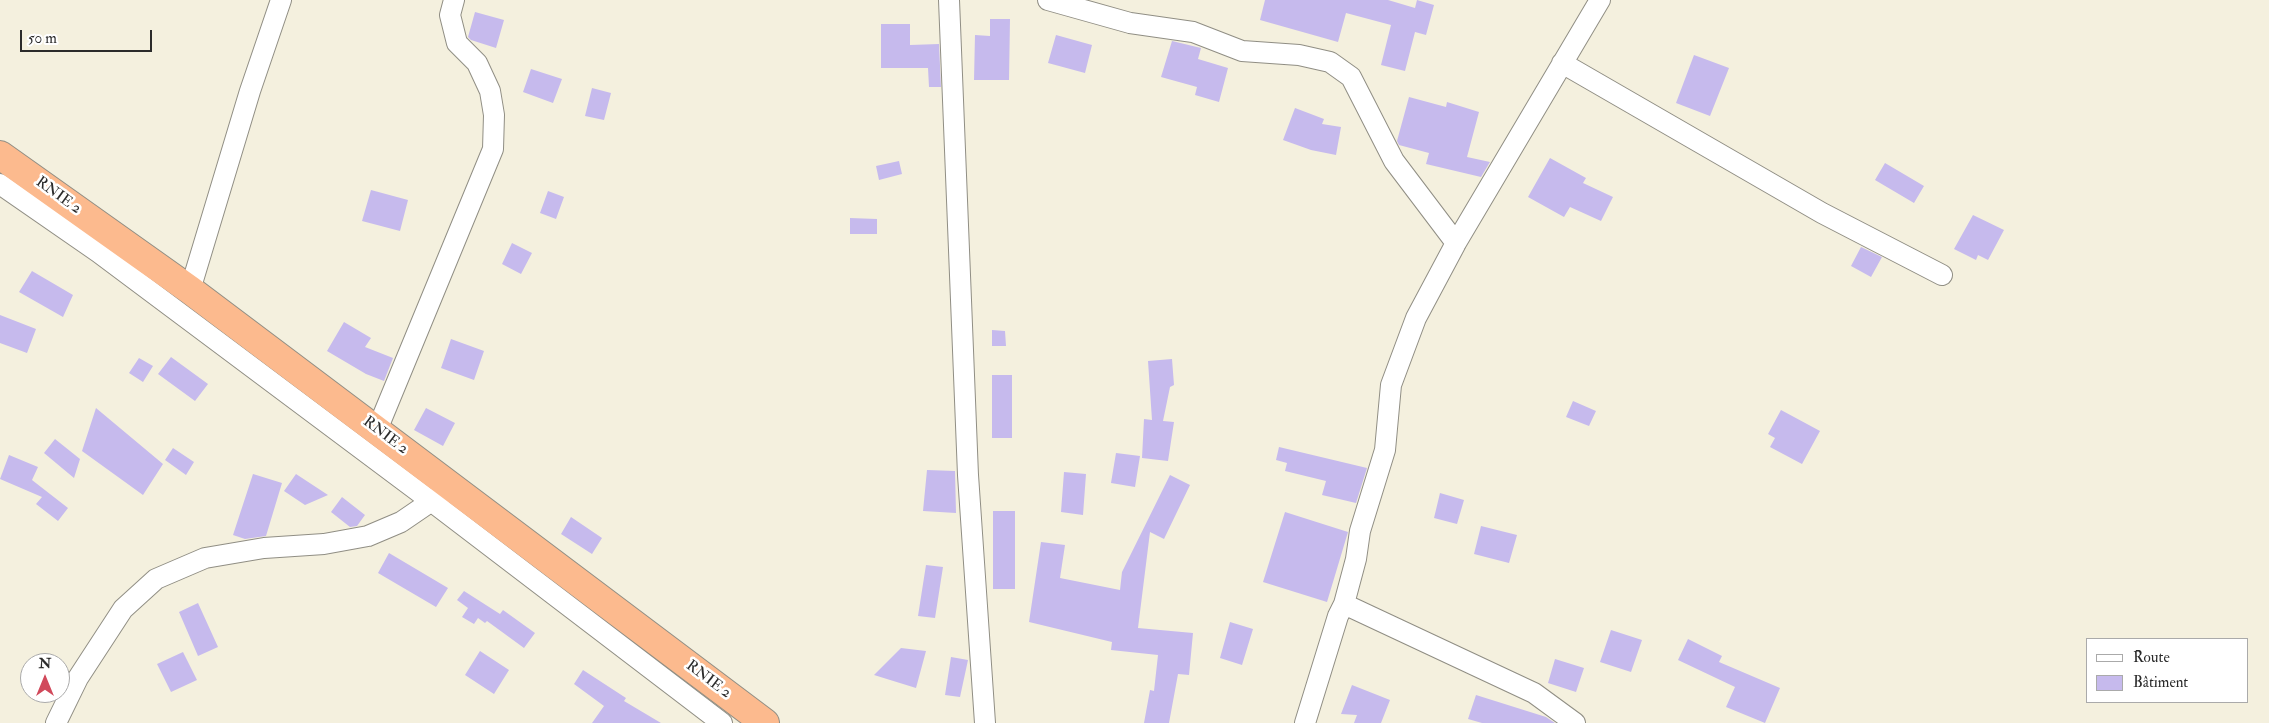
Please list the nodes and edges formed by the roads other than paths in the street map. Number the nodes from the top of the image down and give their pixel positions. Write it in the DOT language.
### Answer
graph roads {
  1 [pos="281,0"];
  2 [pos="454,0"];
  3 [pos="949,0"];
  4 [pos="1048,0"];
  5 [pos="1600,0"];
  6 [pos="1562,63"];
  7 [pos="0,155"];
  8 [pos="0,184"];
  9 [pos="1456,243"];
  10 [pos="1942,276"];
  11 [pos="190,290"];
  12 [pos="377,430"];
  13 [pos="442,494"];
  14 [pos="1344,604"];
  15 [pos="1309,722"];
  16 [pos="56,723"];
  17 [pos="722,723"];
  18 [pos="764,723"];
  19 [pos="984,723"];
  20 [pos="1575,723"];
  1 -- 11 [label="street"];
  2 -- 12 [label="street"];
  3 -- 19 [label="street"];
  4 -- 9 [label="street"];
  5 -- 6 [label="street"];
  6 -- 9 [label="street"];
  6 -- 10 [label="street"];
  7 -- 11 [label="highway, RNIE 2 / RNIE 2"];
  8 -- 13 [label="street"];
  9 -- 14 [label="street"];
  11 -- 12 [label="highway, RNIE 2 / RNIE 2"];
  12 -- 13 [label="highway, RNIE 2 / RNIE 2"];
  13 -- 16 [label="street"];
  13 -- 17 [label="street"];
  13 -- 18 [label="highway, RNIE 2 / RNIE 2"];
  14 -- 15 [label="street"];
  14 -- 20 [label="street"];
}
